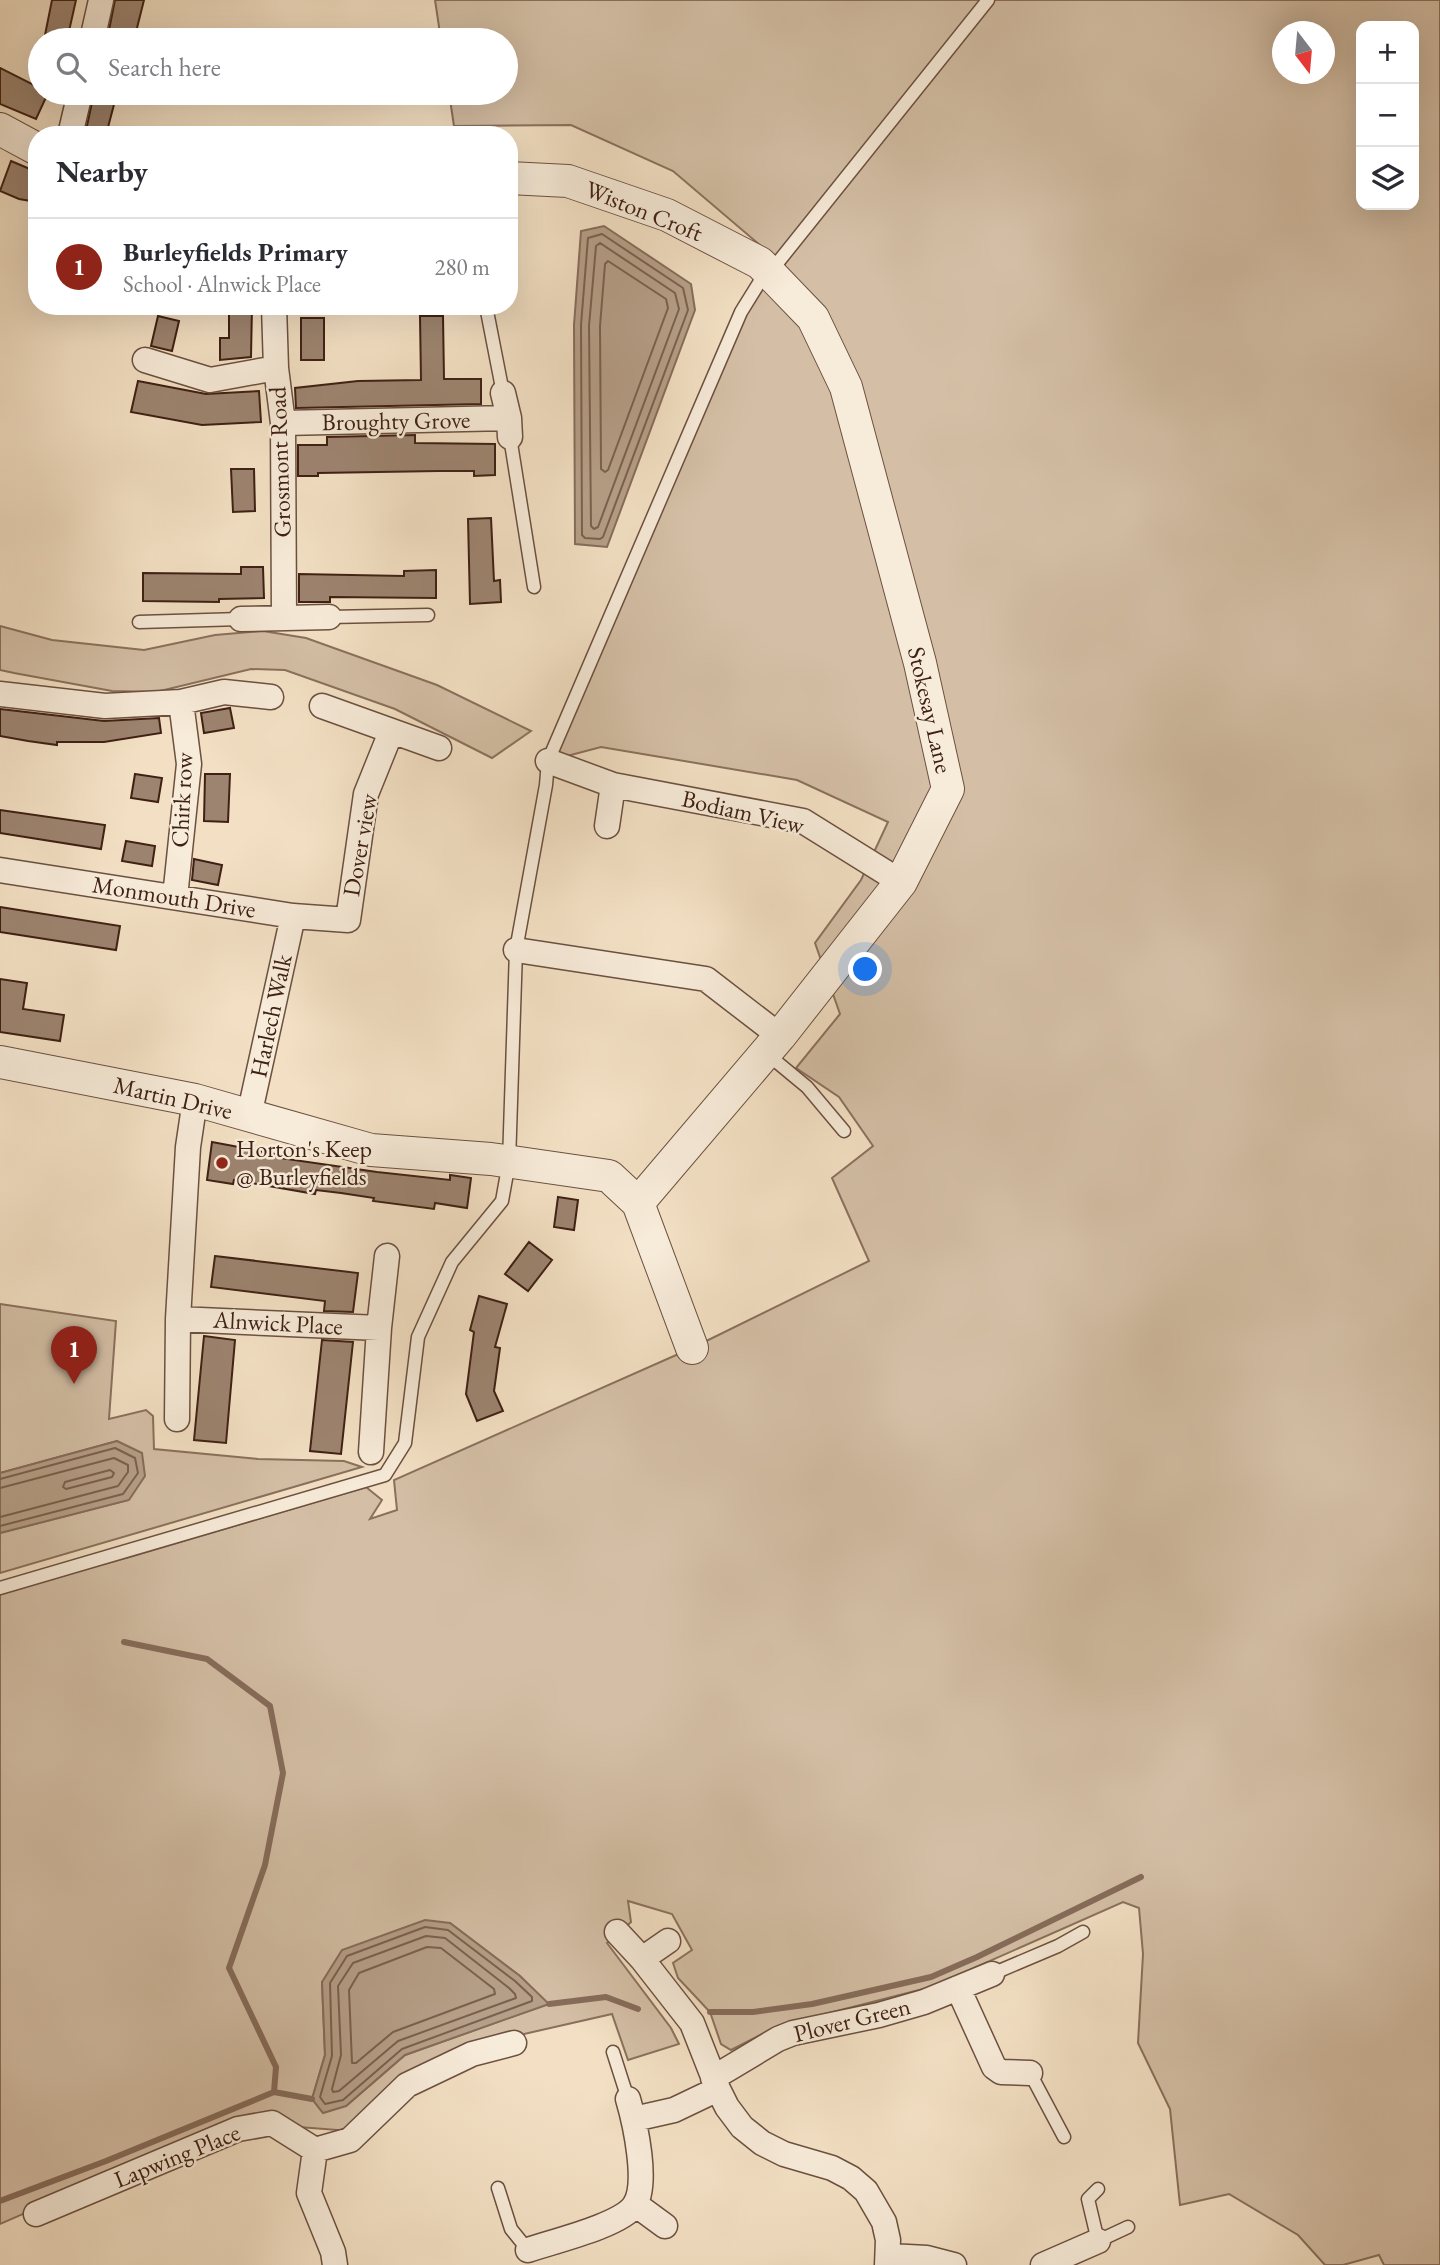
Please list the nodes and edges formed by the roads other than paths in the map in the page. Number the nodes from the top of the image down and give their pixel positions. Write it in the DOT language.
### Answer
graph roads {
  1 [pos="101,0"];
  2 [pos="988,0"];
  3 [pos="95,28"];
  4 [pos="77,105"];
  5 [pos="72,126"];
  6 [pos="0,129"];
  7 [pos="28,144"];
  8 [pos="518,178"];
  9 [pos="770,271"];
  10 [pos="274,315"];
  11 [pos="487,315"];
  12 [pos="145,360"];
  13 [pos="276,368"];
  14 [pos="503,393"];
  15 [pos="283,423"];
  16 [pos="509,428"];
  17 [pos="534,587"];
  18 [pos="428,615"];
  19 [pos="329,617"];
  20 [pos="284,618"];
  21 [pos="241,619"];
  22 [pos="139,622"];
  23 [pos="0,694"];
  24 [pos="271,697"];
  25 [pos="180,702"];
  26 [pos="322,706"];
  27 [pos="391,732"];
  28 [pos="439,748"];
  29 [pos="548,761"];
  30 [pos="613,785"];
  31 [pos="607,826"];
  32 [pos="0,870"];
  33 [pos="901,883"];
  34 [pos="174,897"];
  35 [pos="293,916"];
  36 [pos="348,920"];
  37 [pos="516,950"];
  38 [pos="773,1044"];
  39 [pos="0,1062"];
  40 [pos="195,1100"];
  41 [pos="249,1116"];
  42 [pos="844,1131"];
  43 [pos="509,1162"];
  44 [pos="638,1203"];
  45 [pos="387,1256"];
  46 [pos="178,1319"];
  47 [pos="379,1328"];
  48 [pos="692,1348"];
  49 [pos="177,1419"];
  50 [pos="372,1452"];
  51 [pos="0,1588"];
  52 [pos="617,1932"];
  53 [pos="1083,1932"];
  54 [pos="668,1941"];
  55 [pos="642,1959"];
  56 [pos="992,1974"];
  57 [pos="958,1988"];
  58 [pos="513,2043"];
  59 [pos="613,2052"];
  60 [pos="1030,2073"];
  61 [pos="715,2083"];
  62 [pos="631,2109"];
  63 [pos="1064,2137"];
  64 [pos="315,2150"];
  65 [pos="498,2188"];
  66 [pos="1098,2189"];
  67 [pos="635,2204"];
  68 [pos="36,2214"];
  69 [pos="665,2226"];
  70 [pos="1128,2227"];
  71 [pos="1098,2241"];
  72 [pos="528,2250"];
  73 [pos="888,2261"];
  74 [pos="335,2265"];
  75 [pos="954,2265"];
  76 [pos="1043,2265"];
  1 -- 3 [label="street"];
  2 -- 9 [label="lane"];
  4 -- 5 [label="street"];
  6 -- 7 [label="street"];
  8 -- 9 [label="street, Wiston Croft"];
  9 -- 29 [label="lane"];
  9 -- 33 [label="street, Stokesay Lane"];
  10 -- 13 [label="street, Grosmont Road"];
  11 -- 14 [label="lane"];
  12 -- 13 [label="street"];
  13 -- 15 [label="street, Grosmont Road"];
  14 -- 16 [label="street"];
  15 -- 16 [label="street, Broughty Grove"];
  15 -- 20 [label="street, Grosmont Road"];
  16 -- 17 [label="lane"];
  18 -- 19 [label="lane"];
  19 -- 20 [label="street"];
  20 -- 21 [label="street"];
  21 -- 22 [label="lane"];
  23 -- 25 [label="street"];
  24 -- 25 [label="street"];
  25 -- 34 [label="street, Chirk row"];
  26 -- 27 [label="street"];
  27 -- 28 [label="street"];
  27 -- 36 [label="street, Dover view"];
  29 -- 30 [label="street, Bodiam View"];
  29 -- 37 [label="lane"];
  30 -- 31 [label="street"];
  30 -- 33 [label="street, Bodiam View"];
  32 -- 34 [label="street, Monmouth Drive"];
  33 -- 38 [label="street, Stokesay Lane"];
  34 -- 35 [label="street, Monmouth Drive"];
  35 -- 36 [label="street, Monmouth Drive"];
  35 -- 41 [label="street, Harlech Walk"];
  37 -- 38 [label="street"];
  37 -- 43 [label="lane"];
  38 -- 42 [label="lane"];
  38 -- 44 [label="street, Stokesay Lane"];
  39 -- 40 [label="street, Martin Drive"];
  40 -- 41 [label="street, Martin Drive"];
  40 -- 46 [label="street"];
  41 -- 43 [label="street, Martin Drive"];
  43 -- 44 [label="street, Martin Drive"];
  43 -- 51 [label="lane"];
  44 -- 48 [label="street"];
  45 -- 47 [label="street, Alnwick Place"];
  46 -- 47 [label="street, Alnwick Place"];
  46 -- 49 [label="street"];
  47 -- 50 [label="street, Alnwick Place"];
  52 -- 55 [label="street"];
  53 -- 56 [label="lane"];
  54 -- 55 [label="street"];
  55 -- 61 [label="street"];
  56 -- 57 [label="street, Plover Green"];
  57 -- 60 [label="street"];
  57 -- 61 [label="street, Plover Green"];
  58 -- 64 [label="street"];
  59 -- 62 [label="lane"];
  60 -- 63 [label="lane"];
  61 -- 62 [label="street, Plover Green"];
  61 -- 73 [label="street"];
  62 -- 67 [label="street"];
  64 -- 68 [label="street, Lapwing Place"];
  64 -- 74 [label="street"];
  65 -- 72 [label="lane"];
  66 -- 71 [label="lane"];
  67 -- 69 [label="street"];
  67 -- 72 [label="street"];
  70 -- 71 [label="lane"];
  71 -- 76 [label="street"];
  73 -- 75 [label="street"];
}
